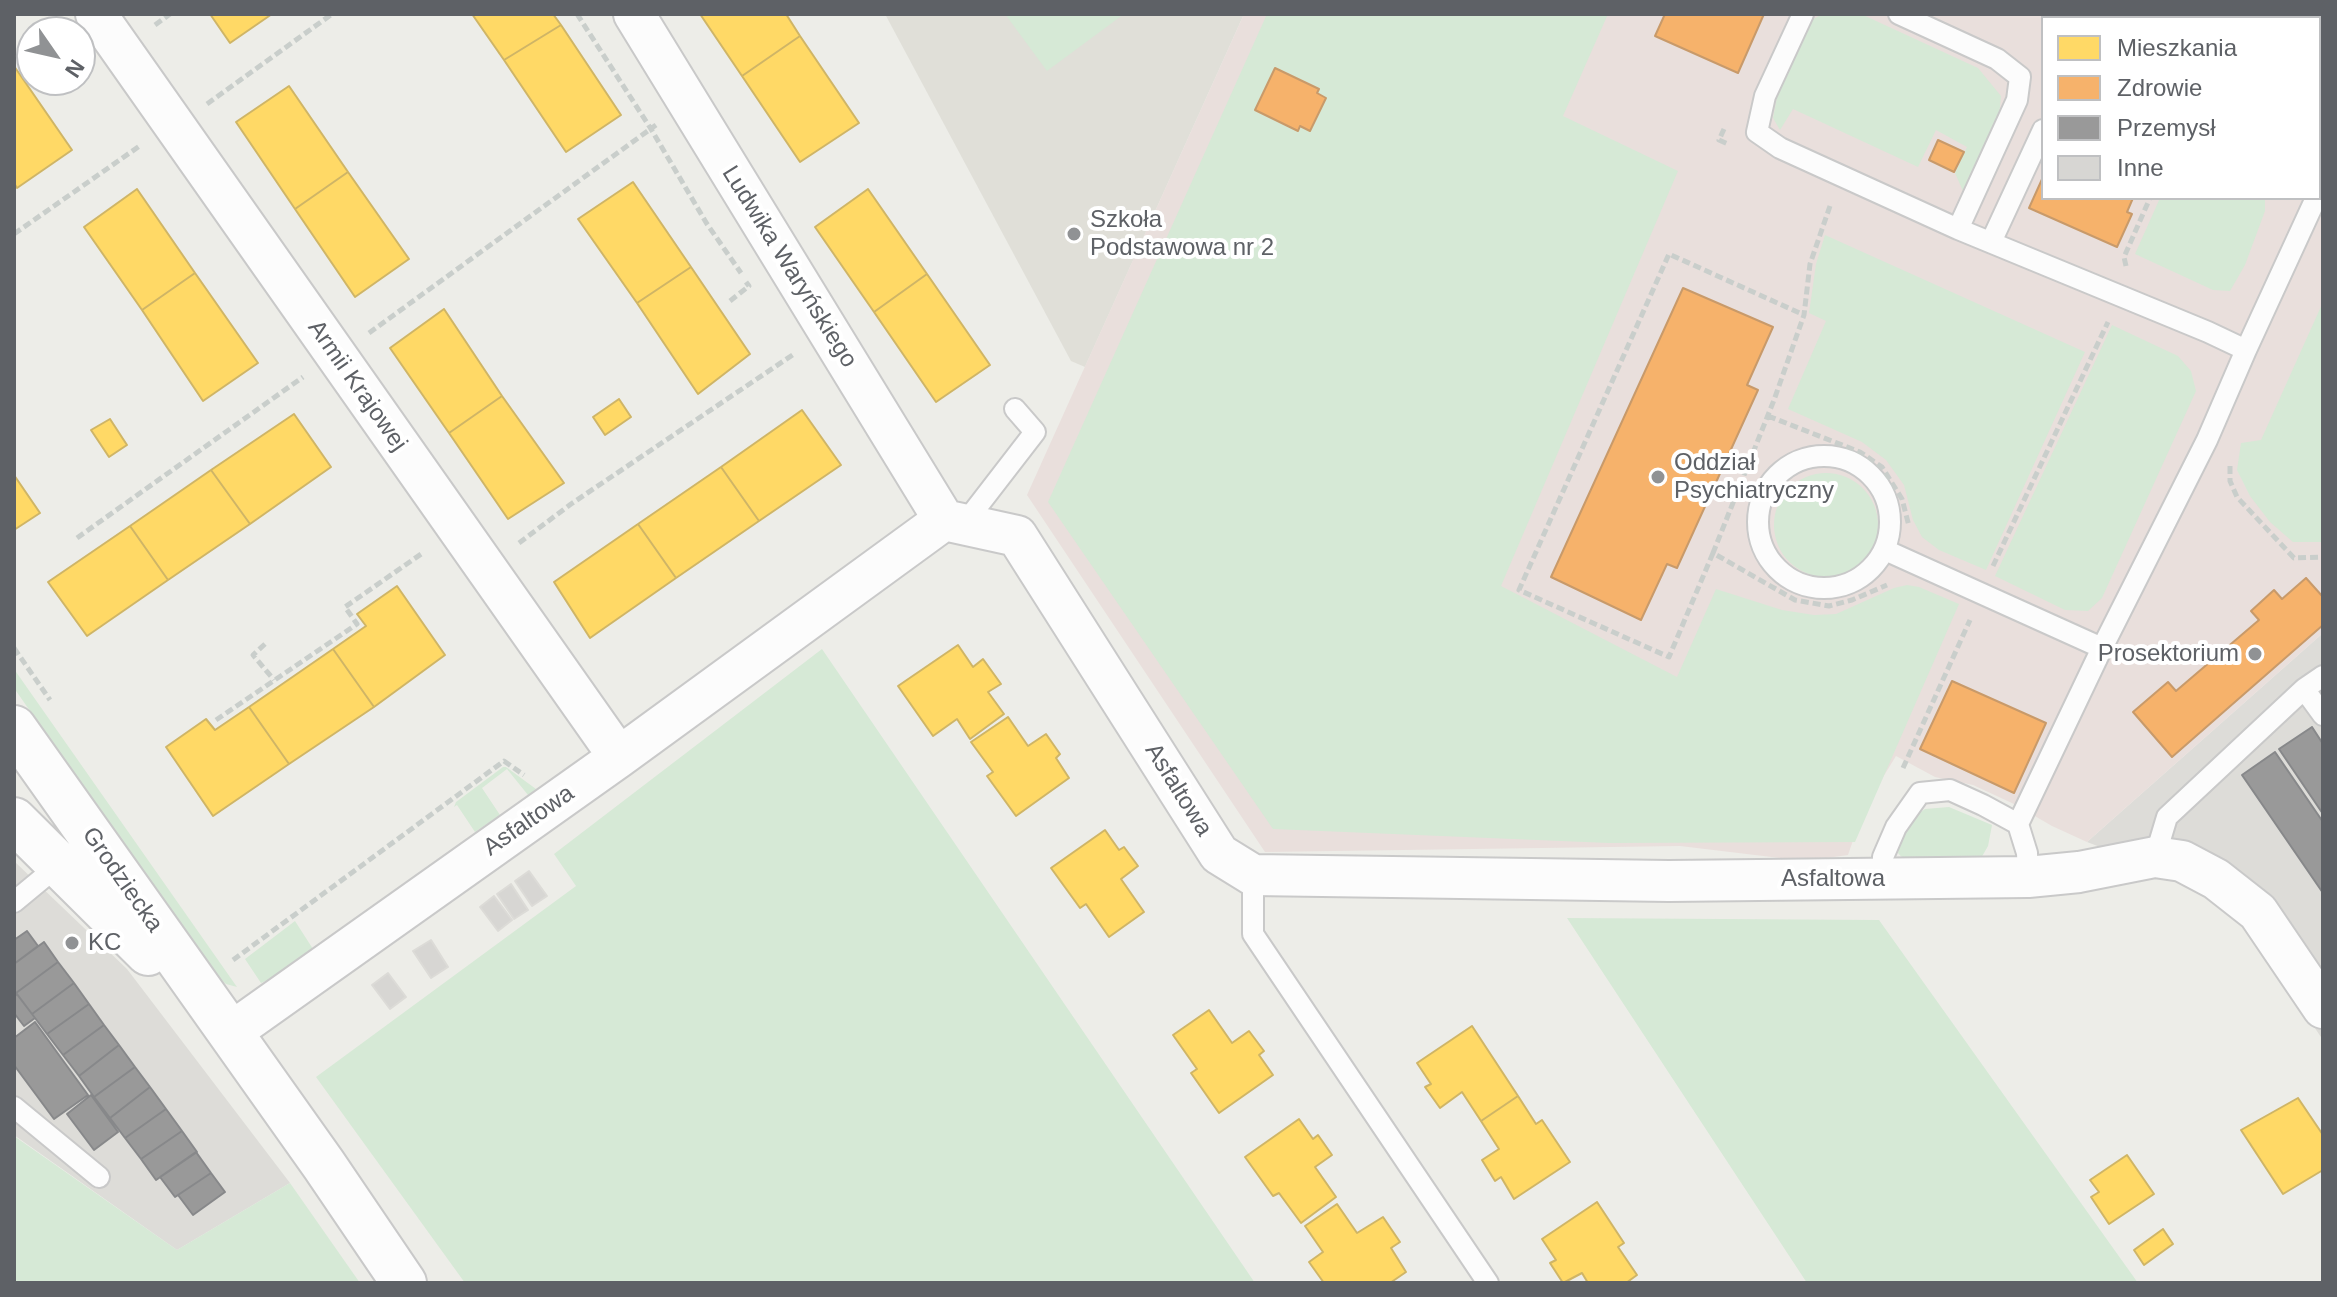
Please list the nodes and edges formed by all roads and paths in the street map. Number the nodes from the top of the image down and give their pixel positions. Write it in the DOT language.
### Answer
graph roads {
  1 [pos="96,14"];
  2 [pos="332,14"];
  3 [pos="577,14"];
  4 [pos="634,14"];
  5 [pos="1803,14"];
  6 [pos="1899,14"];
  7 [pos="200,109"];
  8 [pos="661,122"];
  9 [pos="651,129"];
  10 [pos="2041,134"];
  11 [pos="150,139"];
  12 [pos="1834,193"];
  13 [pos="2149,200"];
  14 [pos="2315,200"];
  15 [pos="1958,229"];
  16 [pos="14,234"];
  17 [pos="1991,242"];
  18 [pos="2127,272"];
  19 [pos="730,301"];
  20 [pos="1804,315"];
  21 [pos="2102,335"];
  22 [pos="361,339"];
  23 [pos="2246,350"];
  24 [pos="795,353"];
  25 [pos="310,371"];
  26 [pos="1015,409"];
  27 [pos="1768,416"];
  28 [pos="2229,453"];
  29 [pos="954,522"];
  30 [pos="1912,536"];
  31 [pos="77,538"];
  32 [pos="432,547"];
  33 [pos="1885,550"];
  34 [pos="509,551"];
  35 [pos="1713,553"];
  36 [pos="2322,557"];
  37 [pos="1892,583"];
  38 [pos="1982,592"];
  39 [pos="265,644"];
  40 [pos="2102,648"];
  41 [pos="2323,676"];
  42 [pos="274,680"];
  43 [pos="2304,689"];
  44 [pos="2323,715"];
  45 [pos="216,720"];
  46 [pos="14,728"];
  47 [pos="619,757"];
  48 [pos="504,761"];
  49 [pos="1901,772"];
  50 [pos="14,820"];
  51 [pos="2018,824"];
  52 [pos="89,834"];
  53 [pos="2155,857"];
  54 [pos="57,862"];
  55 [pos="1253,875"];
  56 [pos="2028,877"];
  57 [pos="1882,879"];
  58 [pos="14,902"];
  59 [pos="233,960"];
  60 [pos="2323,1008"];
  61 [pos="230,1033"];
  62 [pos="14,1107"];
  63 [pos="99,1177"];
  64 [pos="404,1283"];
  65 [pos="1488,1283"];
  1 -- 47 [label="street, Armii Krajowej"];
  2 -- 7 [label="path"];
  3 -- 9 [label="path"];
  4 -- 29 [label="street, Ludwika Waryńskiego"];
  5 -- 15 [label="lane"];
  6 -- 15 [label="lane"];
  8 -- 9 [label="path"];
  9 -- 19 [label="path"];
  9 -- 22 [label="path"];
  10 -- 17 [label="lane"];
  11 -- 16 [label="path"];
  12 -- 20 [label="path"];
  13 -- 18 [label="path"];
  14 -- 23 [label="lane"];
  15 -- 17 [label="lane"];
  17 -- 23 [label="lane"];
  20 -- 27 [label="path"];
  20 -- 35 [label="path"];
  21 -- 38 [label="path"];
  23 -- 40 [label="lane"];
  24 -- 34 [label="path"];
  25 -- 31 [label="path"];
  26 -- 29 [label="lane"];
  27 -- 30 [label="path"];
  27 -- 35 [label="path"];
  28 -- 36 [label="path"];
  29 -- 47 [label="street, Asfaltowa"];
  29 -- 55 [label="street, Asfaltowa"];
  32 -- 42 [label="path"];
  33 -- 33 [label="lane"];
  33 -- 38 [label="lane"];
  35 -- 37 [label="path"];
  38 -- 40 [label="lane"];
  38 -- 49 [label="path"];
  39 -- 42 [label="path"];
  40 -- 51 [label="lane"];
  41 -- 43 [label="lane"];
  42 -- 45 [label="path"];
  43 -- 44 [label="lane"];
  43 -- 53 [label="lane"];
  46 -- 52 [label="street, Grodziecka"];
  47 -- 61 [label="street, Asfaltowa"];
  48 -- 59 [label="path"];
  50 -- 54 [label="street, Grodziecka"];
  51 -- 56 [label="lane"];
  51 -- 57 [label="lane"];
  52 -- 54 [label="lane"];
  52 -- 61 [label="street, Grodziecka"];
  53 -- 56 [label="street, Asfaltowa"];
  53 -- 60 [label="street, Asfaltowa"];
  54 -- 58 [label="lane"];
  54 -- 61 [label="street, Grodziecka"];
  55 -- 57 [label="street, Asfaltowa"];
  55 -- 65 [label="lane"];
  56 -- 57 [label="street, Asfaltowa"];
  61 -- 64 [label="street, Grodziecka"];
  62 -- 63 [label="lane"];
}
